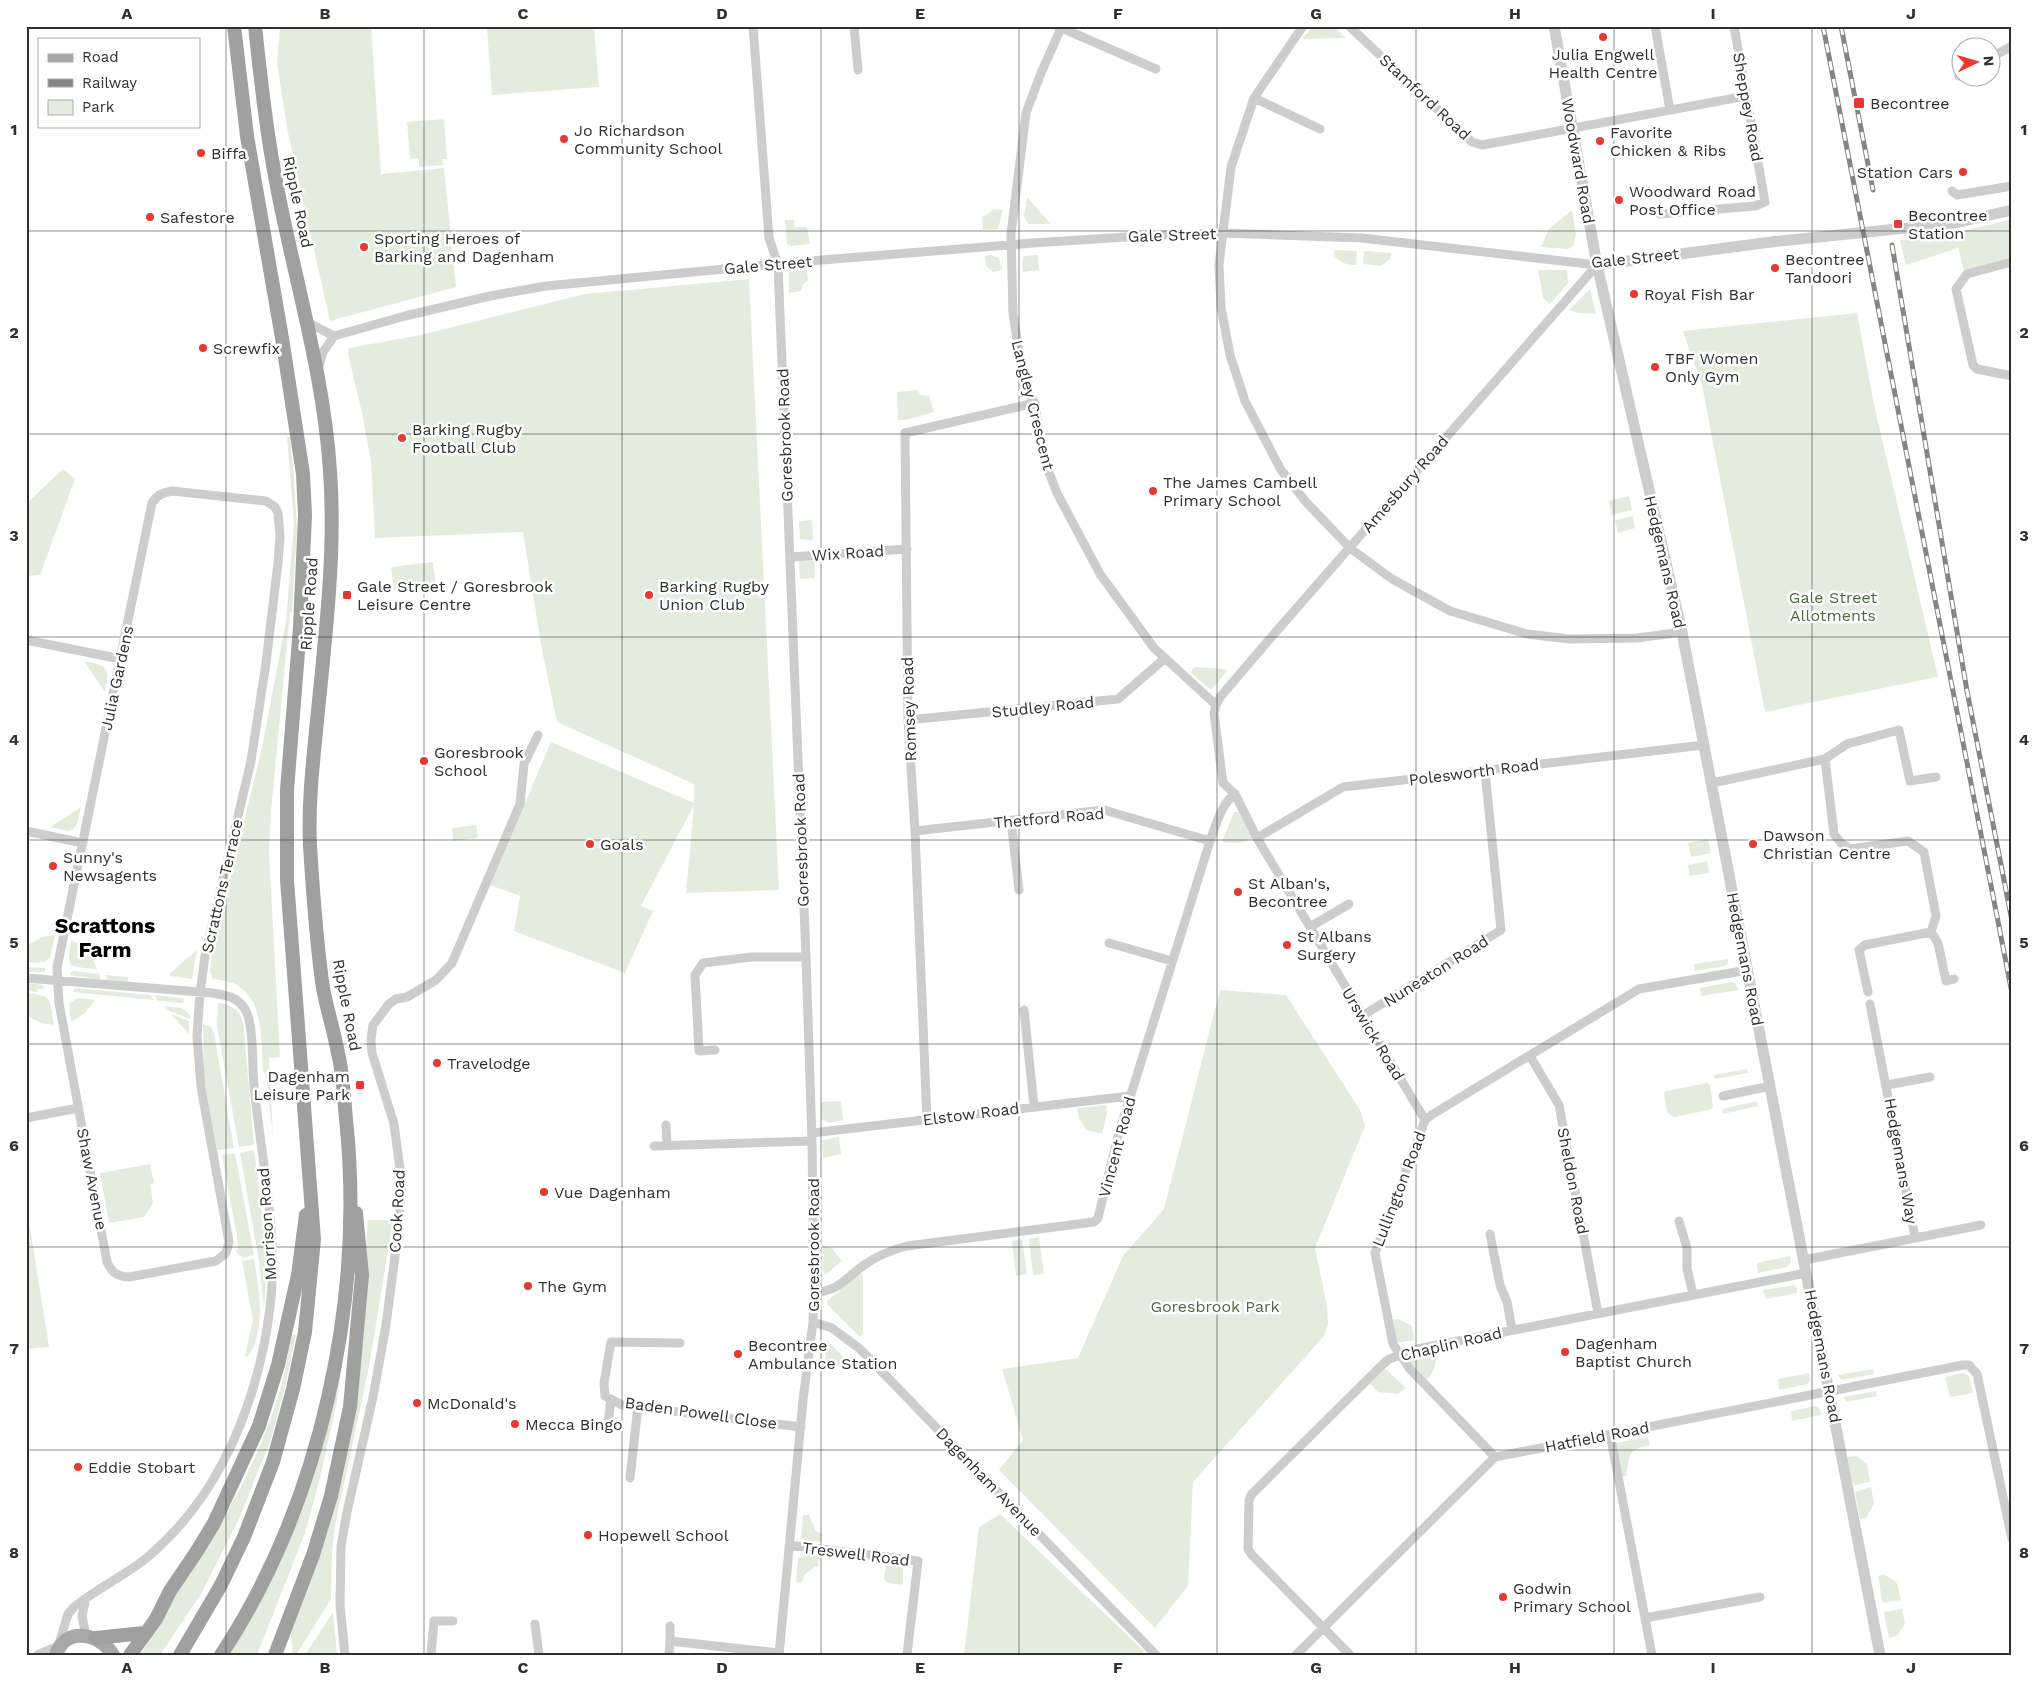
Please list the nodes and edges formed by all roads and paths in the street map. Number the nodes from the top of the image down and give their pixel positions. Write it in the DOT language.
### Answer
graph roads {
  1 [pos="234,26"];
  2 [pos="255,26"];
  3 [pos="753,26"];
  4 [pos="854,26"];
  5 [pos="1303,26"];
  6 [pos="1349,26"];
  7 [pos="1554,26"];
  8 [pos="1655,26"];
  9 [pos="1734,26"];
  10 [pos="1060,27"];
  11 [pos="2012,46"];
  12 [pos="2000,53"];
  13 [pos="1156,69"];
  14 [pos="858,70"];
  15 [pos="1746,96"];
  16 [pos="1254,98"];
  17 [pos="1670,110"];
  18 [pos="1572,127"];
  19 [pos="1320,129"];
  20 [pos="2012,186"];
  21 [pos="1952,190"];
  22 [pos="2012,210"];
  23 [pos="1660,214"];
  24 [pos="1222,233"];
  25 [pos="1012,245"];
  26 [pos="2012,262"];
  27 [pos="778,265"];
  28 [pos="1597,265"];
  29 [pos="307,322"];
  30 [pos="334,336"];
  31 [pos="317,373"];
  32 [pos="2012,376"];
  33 [pos="1035,403"];
  34 [pos="274,506"];
  35 [pos="1350,548"];
  36 [pos="907,549"];
  37 [pos="790,557"];
  38 [pos="1682,632"];
  39 [pos="26,640"];
  40 [pos="120,659"];
  41 [pos="1164,659"];
  42 [pos="1216,705"];
  43 [pos="908,720"];
  44 [pos="538,735"];
  45 [pos="1704,745"];
  46 [pos="1825,759"];
  47 [pos="1485,771"];
  48 [pos="1936,776"];
  49 [pos="1712,783"];
  50 [pos="1235,794"];
  51 [pos="1011,820"];
  52 [pos="915,831"];
  53 [pos="26,832"];
  54 [pos="1257,838"];
  55 [pos="1210,841"];
  56 [pos="82,843"];
  57 [pos="1019,890"];
  58 [pos="1349,904"];
  59 [pos="1310,926"];
  60 [pos="1931,932"];
  61 [pos="1109,943"];
  62 [pos="806,957"];
  63 [pos="1172,961"];
  64 [pos="1748,970"];
  65 [pos="26,978"];
  66 [pos="1954,980"];
  67 [pos="57,981"];
  68 [pos="1868,992"];
  69 [pos="200,993"];
  70 [pos="1870,1004"];
  71 [pos="1024,1010"];
  72 [pos="1362,1016"];
  73 [pos="715,1050"];
  74 [pos="1530,1056"];
  75 [pos="1930,1077"];
  76 [pos="1886,1085"];
  77 [pos="1770,1086"];
  78 [pos="1130,1096"];
  79 [pos="1723,1096"];
  80 [pos="1034,1106"];
  81 [pos="78,1108"];
  82 [pos="26,1118"];
  83 [pos="927,1120"];
  84 [pos="1425,1120"];
  85 [pos="666,1125"];
  86 [pos="812,1137"];
  87 [pos="667,1145"];
  88 [pos="654,1146"];
  89 [pos="310,1187"];
  90 [pos="351,1188"];
  91 [pos="1679,1221"];
  92 [pos="1980,1225"];
  93 [pos="1490,1234"];
  94 [pos="1914,1237"];
  95 [pos="1804,1260"];
  96 [pos="216,1261"];
  97 [pos="1806,1273"];
  98 [pos="814,1292"];
  99 [pos="1693,1294"];
  100 [pos="1598,1313"];
  101 [pos="813,1322"];
  102 [pos="1512,1329"];
  103 [pos="680,1343"];
  104 [pos="1399,1355"];
  105 [pos="1829,1390"];
  106 [pos="610,1398"];
  107 [pos="638,1406"];
  108 [pos="608,1424"];
  109 [pos="801,1427"];
  110 [pos="1610,1434"];
  111 [pos="1495,1458"];
  112 [pos="630,1478"];
  113 [pos="2012,1539"];
  114 [pos="790,1546"];
  115 [pos="1760,1597"];
  116 [pos="86,1598"];
  117 [pos="1645,1618"];
  118 [pos="453,1621"];
  119 [pos="535,1624"];
  120 [pos="670,1626"];
  121 [pos="1324,1629"];
  122 [pos="144,1633"];
  123 [pos="91,1637"];
  124 [pos="670,1641"];
  125 [pos="57,1651"];
  126 [pos="779,1654"];
  127 [pos="39,1655"];
  128 [pos="113,1655"];
  129 [pos="130,1655"];
  130 [pos="180,1655"];
  131 [pos="221,1655"];
  132 [pos="275,1655"];
  133 [pos="345,1655"];
  134 [pos="431,1655"];
  135 [pos="539,1655"];
  136 [pos="669,1655"];
  137 [pos="907,1655"];
  138 [pos="1156,1655"];
  139 [pos="1296,1655"];
  140 [pos="1350,1655"];
  141 [pos="1652,1655"];
  142 [pos="1880,1655"];
  1 -- 89 [label="highway, Ripple Road"];
  2 -- 29 [label="highway, Ripple Road"];
  3 -- 27 [label="street, Goresbrook Road"];
  4 -- 14 [label="street"];
  5 -- 16 [label="street"];
  6 -- 18 [label="street, Stamford Road"];
  7 -- 18 [label="street, Woodward Road"];
  8 -- 17 [label="street"];
  9 -- 15 [label="street, Sheppey Road"];
  10 -- 13 [label="street"];
  10 -- 25 [label="street, Langley Crescent"];
  11 -- 12 [label="street"];
  15 -- 17 [label="street, Stamford Road"];
  15 -- 23 [label="street, Sheppey Road"];
  16 -- 19 [label="street"];
  16 -- 24 [label="street"];
  17 -- 18 [label="street, Stamford Road"];
  18 -- 28 [label="street, Woodward Road"];
  20 -- 21 [label="street"];
  22 -- 28 [label="street, Gale Street"];
  24 -- 25 [label="street, Gale Street"];
  24 -- 28 [label="street, Gale Street"];
  24 -- 35 [label="street"];
  25 -- 27 [label="street, Gale Street"];
  25 -- 33 [label="street, Langley Crescent"];
  26 -- 32 [label="street"];
  27 -- 30 [label="street, Gale Street"];
  27 -- 37 [label="street, Goresbrook Road"];
  28 -- 35 [label="street, Amesbury Road"];
  28 -- 38 [label="street, Hedgemans Road"];
  29 -- 30 [label="street"];
  29 -- 31 [label="highway, Ripple Road"];
  30 -- 31 [label="street"];
  31 -- 90 [label="highway, Ripple Road"];
  33 -- 36 [label="street, Romsey Road"];
  33 -- 41 [label="street, Langley Crescent"];
  34 -- 40 [label="street, Julia Gardens"];
  34 -- 69 [label="street, Scrattons Terrace"];
  35 -- 38 [label="street"];
  35 -- 42 [label="street, Amesbury Road"];
  36 -- 37 [label="street, Wix Road"];
  36 -- 43 [label="street, Romsey Road"];
  37 -- 62 [label="street, Goresbrook Road"];
  38 -- 45 [label="street, Hedgemans Road"];
  39 -- 40 [label="street"];
  40 -- 56 [label="street, Julia Gardens"];
  41 -- 42 [label="street, Langley Crescent"];
  41 -- 43 [label="street, Studley Road"];
  42 -- 50 [label="street, Urswick Road"];
  43 -- 52 [label="street, Romsey Road"];
  44 -- 133 [label="street, Cook Road"];
  45 -- 47 [label="street, Polesworth Road"];
  45 -- 49 [label="street, Hedgemans Road"];
  46 -- 48 [label="street"];
  46 -- 49 [label="street"];
  46 -- 60 [label="street"];
  47 -- 54 [label="street, Polesworth Road"];
  47 -- 72 [label="street, Nuneaton Road"];
  49 -- 64 [label="street, Hedgemans Road"];
  50 -- 54 [label="street, Urswick Road"];
  50 -- 55 [label="street, Vincent Road"];
  51 -- 52 [label="street, Thetford Road"];
  51 -- 55 [label="street, Thetford Road"];
  51 -- 57 [label="street"];
  52 -- 83 [label="street, Romsey Road"];
  53 -- 56 [label="street"];
  54 -- 59 [label="street, Urswick Road"];
  55 -- 63 [label="street, Vincent Road"];
  56 -- 67 [label="street, Julia Gardens"];
  58 -- 59 [label="street"];
  59 -- 72 [label="street, Urswick Road"];
  60 -- 66 [label="street"];
  60 -- 68 [label="street"];
  61 -- 63 [label="street"];
  62 -- 73 [label="street"];
  62 -- 86 [label="street, Goresbrook Road"];
  63 -- 78 [label="street, Vincent Road"];
  64 -- 74 [label="street, Lullington Road"];
  64 -- 77 [label="street, Hedgemans Road"];
  65 -- 67 [label="street, Morrison Road"];
  67 -- 69 [label="street, Morrison Road"];
  67 -- 81 [label="street, Shaw Avenue"];
  69 -- 96 [label="street, Scrattons Terrace"];
  69 -- 116 [label="street, Morrison Road"];
  70 -- 76 [label="street, Hedgemans Way"];
  71 -- 80 [label="street"];
  72 -- 84 [label="street, Urswick Road"];
  74 -- 84 [label="street, Lullington Road"];
  74 -- 100 [label="street, Sheldon Road"];
  75 -- 76 [label="street, Hedgemans Way"];
  76 -- 94 [label="street, Hedgemans Way"];
  77 -- 79 [label="street"];
  77 -- 95 [label="street, Hedgemans Road"];
  78 -- 80 [label="street, Elstow Road"];
  78 -- 98 [label="street, Vincent Road"];
  80 -- 83 [label="street, Elstow Road"];
  81 -- 82 [label="street"];
  81 -- 96 [label="street, Shaw Avenue"];
  83 -- 86 [label="street, Elstow Road"];
  84 -- 104 [label="street, Lullington Road"];
  85 -- 87 [label="street"];
  86 -- 87 [label="street, Elstow Road"];
  86 -- 98 [label="street, Goresbrook Road"];
  87 -- 88 [label="street, Elstow Road"];
  89 -- 122 [label="highway"];
  89 -- 130 [label="highway"];
  90 -- 131 [label="highway"];
  90 -- 132 [label="highway"];
  91 -- 99 [label="street"];
  92 -- 94 [label="street, Hedgemans Way"];
  93 -- 102 [label="street"];
  94 -- 95 [label="street, Hedgemans Way"];
  95 -- 97 [label="street, Hedgemans Road"];
  97 -- 99 [label="street, Chaplin Road"];
  97 -- 105 [label="street, Hedgemans Road"];
  98 -- 101 [label="street, Goresbrook Road"];
  99 -- 100 [label="street, Chaplin Road"];
  100 -- 102 [label="street, Chaplin Road"];
  101 -- 109 [label="street, Goresbrook Road"];
  101 -- 138 [label="street, Dagenham Avenue"];
  102 -- 104 [label="street, Chaplin Road"];
  103 -- 106 [label="street, Baden Powell Close"];
  104 -- 111 [label="street, Lullington Road"];
  104 -- 121 [label="street, Chaplin Road"];
  105 -- 110 [label="street, Hatfield Road"];
  105 -- 113 [label="street, Hatfield Road"];
  105 -- 142 [label="street, Hedgemans Road"];
  106 -- 107 [label="street, Baden Powell Close"];
  106 -- 108 [label="street"];
  107 -- 109 [label="street, Baden Powell Close"];
  107 -- 112 [label="street"];
  109 -- 114 [label="street, Goresbrook Road"];
  110 -- 111 [label="street, Hatfield Road"];
  110 -- 117 [label="street"];
  111 -- 121 [label="street"];
  114 -- 126 [label="street, Goresbrook Road"];
  114 -- 137 [label="street, Treswell Road"];
  115 -- 117 [label="street"];
  116 -- 123 [label="street"];
  116 -- 125 [label="street, Morrison Road"];
  117 -- 141 [label="street"];
  118 -- 134 [label="street"];
  119 -- 135 [label="street"];
  120 -- 124 [label="street"];
  121 -- 139 [label="street"];
  121 -- 140 [label="street, Chaplin Road"];
  122 -- 123 [label="highway"];
  122 -- 129 [label="highway"];
  123 -- 125 [label="main road"];
  123 -- 128 [label="main road"];
  124 -- 126 [label="street"];
  124 -- 136 [label="street"];
  125 -- 127 [label="street"];
}
